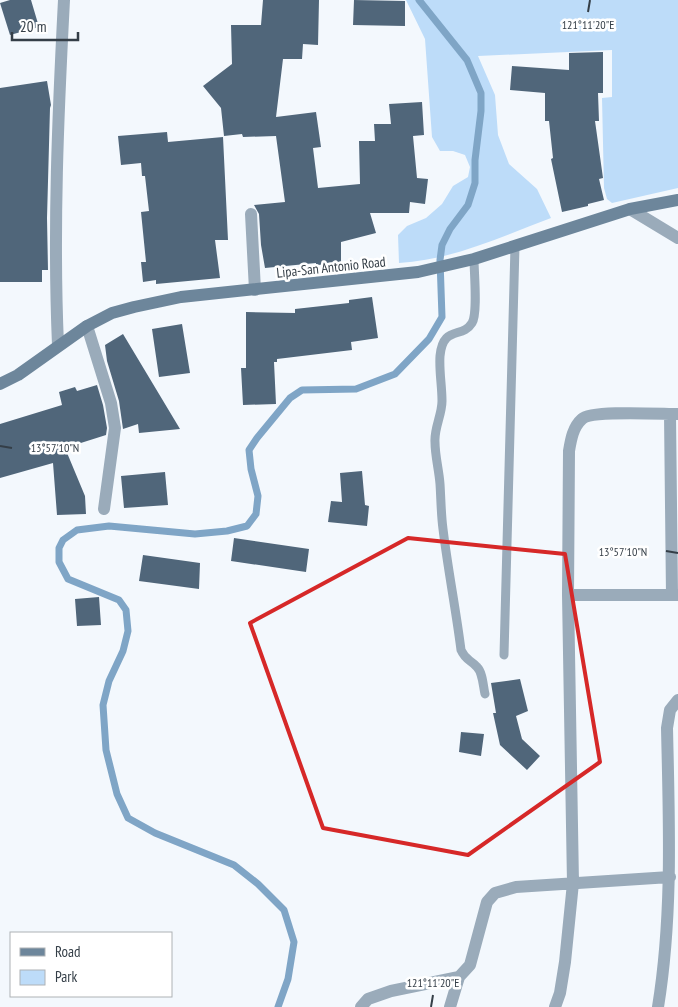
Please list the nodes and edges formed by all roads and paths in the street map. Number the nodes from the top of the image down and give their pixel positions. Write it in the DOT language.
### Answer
graph roads {
  1 [pos="64,0"];
  2 [pos="678,200"];
  3 [pos="630,209"];
  4 [pos="251,214"];
  5 [pos="678,238"];
  6 [pos="515,246"];
  7 [pos="470,260"];
  8 [pos="255,290"];
  9 [pos="87,326"];
  10 [pos="58,345"];
  11 [pos="0,384"];
  12 [pos="674,414"];
  13 [pos="104,509"];
  14 [pos="568,595"];
  15 [pos="675,595"];
  16 [pos="504,655"];
  17 [pos="485,694"];
  18 [pos="678,700"];
  19 [pos="670,877"];
  20 [pos="573,883"];
  21 [pos="672,951"];
  22 [pos="459,977"];
  23 [pos="361,1007"];
  24 [pos="450,1007"];
  25 [pos="555,1007"];
  26 [pos="658,1007"];
  1 -- 10 [label="street"];
  2 -- 3 [label="main road, Lipa-San Antonio Road"];
  3 -- 5 [label="street"];
  3 -- 6 [label="main road, Lipa-San Antonio Road"];
  4 -- 8 [label="street"];
  6 -- 7 [label="main road, Lipa-San Antonio Road"];
  6 -- 16 [label="lane"];
  7 -- 8 [label="main road, Lipa-San Antonio Road"];
  7 -- 17 [label="lane"];
  8 -- 9 [label="main road, Lipa-San Antonio Road"];
  9 -- 10 [label="main road, Lipa-San Antonio Road"];
  9 -- 13 [label="street"];
  10 -- 11 [label="main road, Lipa-San Antonio Road"];
  12 -- 14 [label="street"];
  12 -- 15 [label="street"];
  14 -- 15 [label="street"];
  14 -- 20 [label="street"];
  18 -- 19 [label="street"];
  19 -- 20 [label="street"];
  19 -- 21 [label="street"];
  20 -- 22 [label="street"];
  20 -- 25 [label="street"];
  21 -- 26 [label="street"];
  22 -- 23 [label="street"];
  22 -- 24 [label="street"];
}
